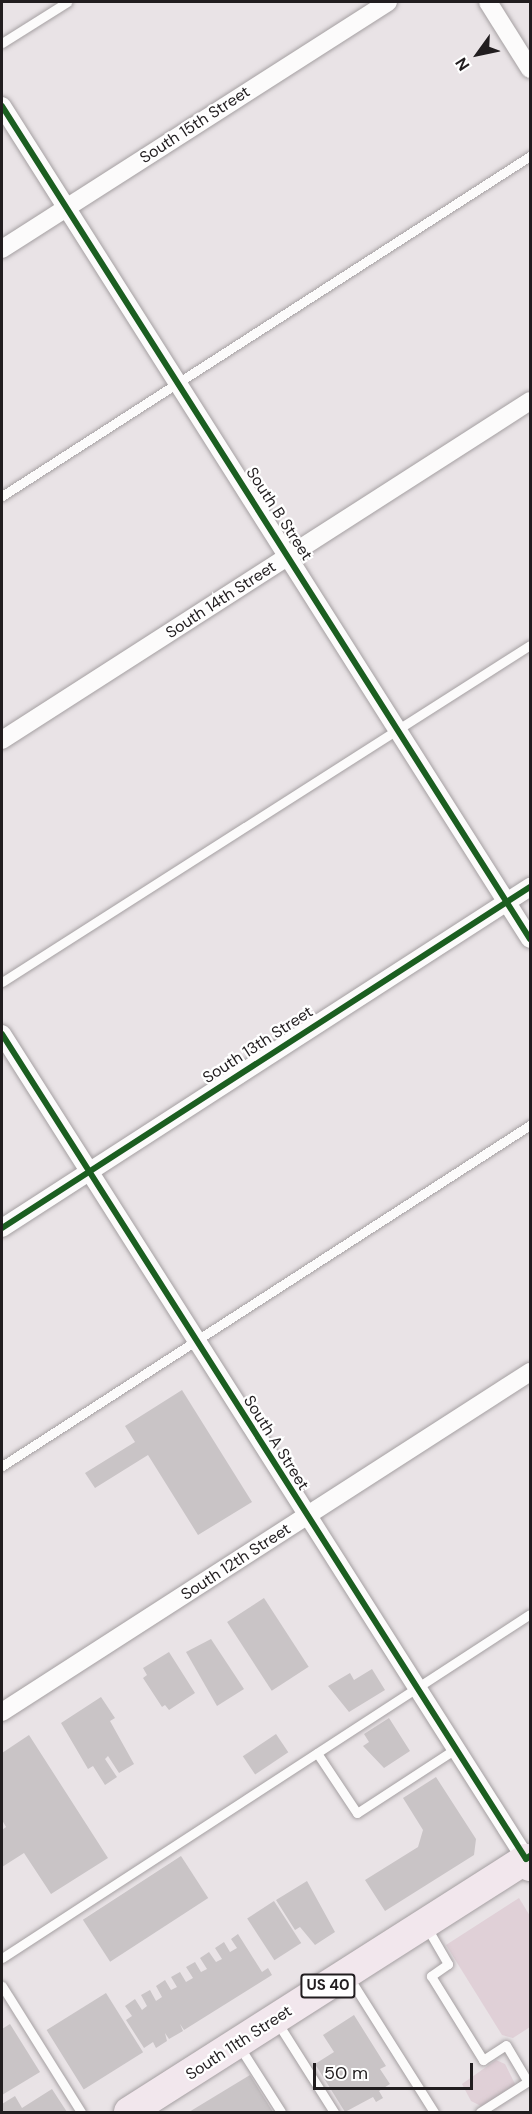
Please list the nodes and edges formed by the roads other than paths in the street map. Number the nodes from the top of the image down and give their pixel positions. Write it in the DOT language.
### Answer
graph roads {
  1 [pos="67,2"];
  2 [pos="388,2"];
  3 [pos="488,2"];
  4 [pos="2,43"];
  5 [pos="531,69"];
  6 [pos="2,106"];
  7 [pos="531,156"];
  8 [pos="67,207"];
  9 [pos="2,249"];
  10 [pos="177,380"];
  11 [pos="531,401"];
  12 [pos="2,496"];
  13 [pos="289,556"];
  14 [pos="531,645"];
  15 [pos="399,729"];
  16 [pos="2,740"];
  17 [pos="531,887"];
  18 [pos="507,902"];
  19 [pos="531,939"];
  20 [pos="2,982"];
  21 [pos="2,1034"];
  22 [pos="531,1125"];
  23 [pos="89,1170"];
  24 [pos="2,1228"];
  25 [pos="197,1342"];
  26 [pos="531,1372"];
  27 [pos="2,1466"];
  28 [pos="306,1516"];
  29 [pos="531,1614"];
  30 [pos="416,1689"];
  31 [pos="2,1712"];
  32 [pos="455,1749"];
  33 [pos="317,1753"];
  34 [pos="529,1860"];
  35 [pos="425,1924"];
  36 [pos="2,1958"];
  37 [pos="346,1974"];
  38 [pos="2,1986"];
  39 [pos="276,2020"];
  40 [pos="238,2044"];
  41 [pos="529,2081"];
  42 [pos="81,2112"];
  43 [pos="129,2112"];
  44 [pos="281,2112"];
  45 [pos="334,2112"];
  46 [pos="434,2112"];
  47 [pos="480,2112"];
  1 -- 4 [label="lane"];
  2 -- 8 [label="street, South 15th Street"];
  3 -- 5 [label="street"];
  6 -- 8 [label="street, South B Street"];
  7 -- 10 [label="lane"];
  8 -- 9 [label="street, South 15th Street"];
  8 -- 10 [label="street, South B Street"];
  10 -- 12 [label="lane"];
  10 -- 13 [label="street, South B Street"];
  11 -- 13 [label="street, South 14th Street"];
  13 -- 15 [label="street, South B Street"];
  13 -- 16 [label="street, South 14th Street"];
  14 -- 15 [label="lane"];
  15 -- 18 [label="street, South B Street"];
  15 -- 20 [label="lane"];
  17 -- 18 [label="street, South 13th Street"];
  18 -- 19 [label="street, South B Street"];
  18 -- 23 [label="street, South 13th Street"];
  21 -- 23 [label="street, South A Street"];
  22 -- 25 [label="lane"];
  23 -- 24 [label="street, South 13th Street"];
  23 -- 25 [label="street, South A Street"];
  25 -- 27 [label="lane"];
  25 -- 28 [label="street, South A Street"];
  26 -- 28 [label="street, South 12th Street"];
  28 -- 30 [label="street, South A Street"];
  28 -- 31 [label="street, South 12th Street"];
  29 -- 30 [label="lane"];
  30 -- 32 [label="street, South A Street"];
  30 -- 33 [label="lane"];
  32 -- 33 [label="lane"];
  32 -- 34 [label="street, South A Street"];
  33 -- 36 [label="lane"];
  34 -- 35 [label="main road, South 11th Street / US 40"];
  35 -- 37 [label="main road, South 11th Street / US 40"];
  35 -- 41 [label="lane"];
  37 -- 39 [label="main road, South 11th Street / US 40"];
  37 -- 46 [label="lane"];
  38 -- 42 [label="lane"];
  39 -- 40 [label="main road, South 11th Street / US 40"];
  39 -- 45 [label="lane"];
  40 -- 43 [label="main road, South 11th Street / US 40"];
  40 -- 44 [label="lane"];
  41 -- 47 [label="lane"];
}
